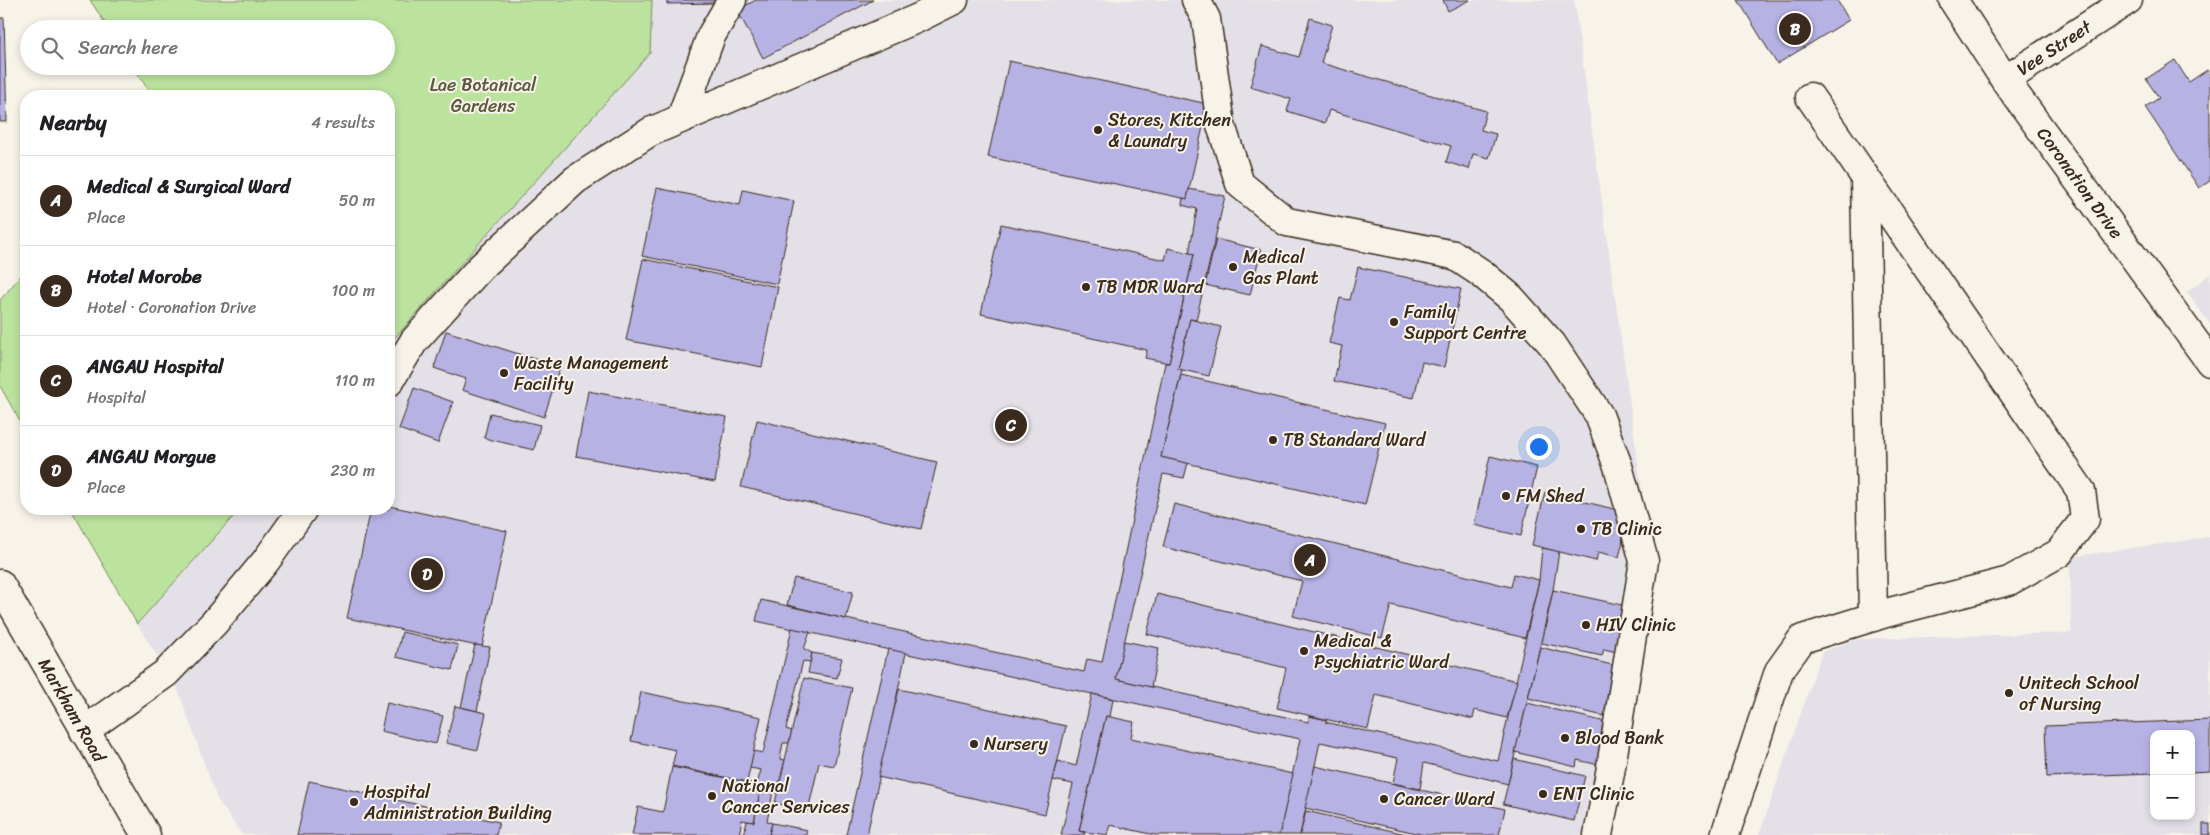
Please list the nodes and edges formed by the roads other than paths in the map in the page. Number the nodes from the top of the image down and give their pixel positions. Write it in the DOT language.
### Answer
graph roads {
  1 [pos="732,0"];
  2 [pos="954,0"];
  3 [pos="1196,0"];
  4 [pos="1953,0"];
  5 [pos="2128,0"];
  6 [pos="2005,80"];
  7 [pos="1810,96"];
  8 [pos="681,118"];
  9 [pos="1865,176"];
  10 [pos="2210,362"];
  11 [pos="395,372"];
  12 [pos="299,515"];
  13 [pos="0,584"];
  14 [pos="1873,617"];
  15 [pos="84,731"];
  16 [pos="146,835"];
  17 [pos="1598,835"];
  18 [pos="1725,835"];
  1 -- 8 [label="street"];
  2 -- 8 [label="street"];
  3 -- 17 [label="street"];
  4 -- 6 [label="street, Coronation Drive"];
  5 -- 6 [label="street, Vee Street"];
  6 -- 10 [label="street, Coronation Drive"];
  7 -- 9 [label="street"];
  8 -- 11 [label="street"];
  9 -- 14 [label="street"];
  9 -- 14 [label="street"];
  12 -- 15 [label="street"];
  13 -- 15 [label="street, Markham Road"];
  14 -- 18 [label="street"];
  15 -- 16 [label="street, Markham Road"];
}
